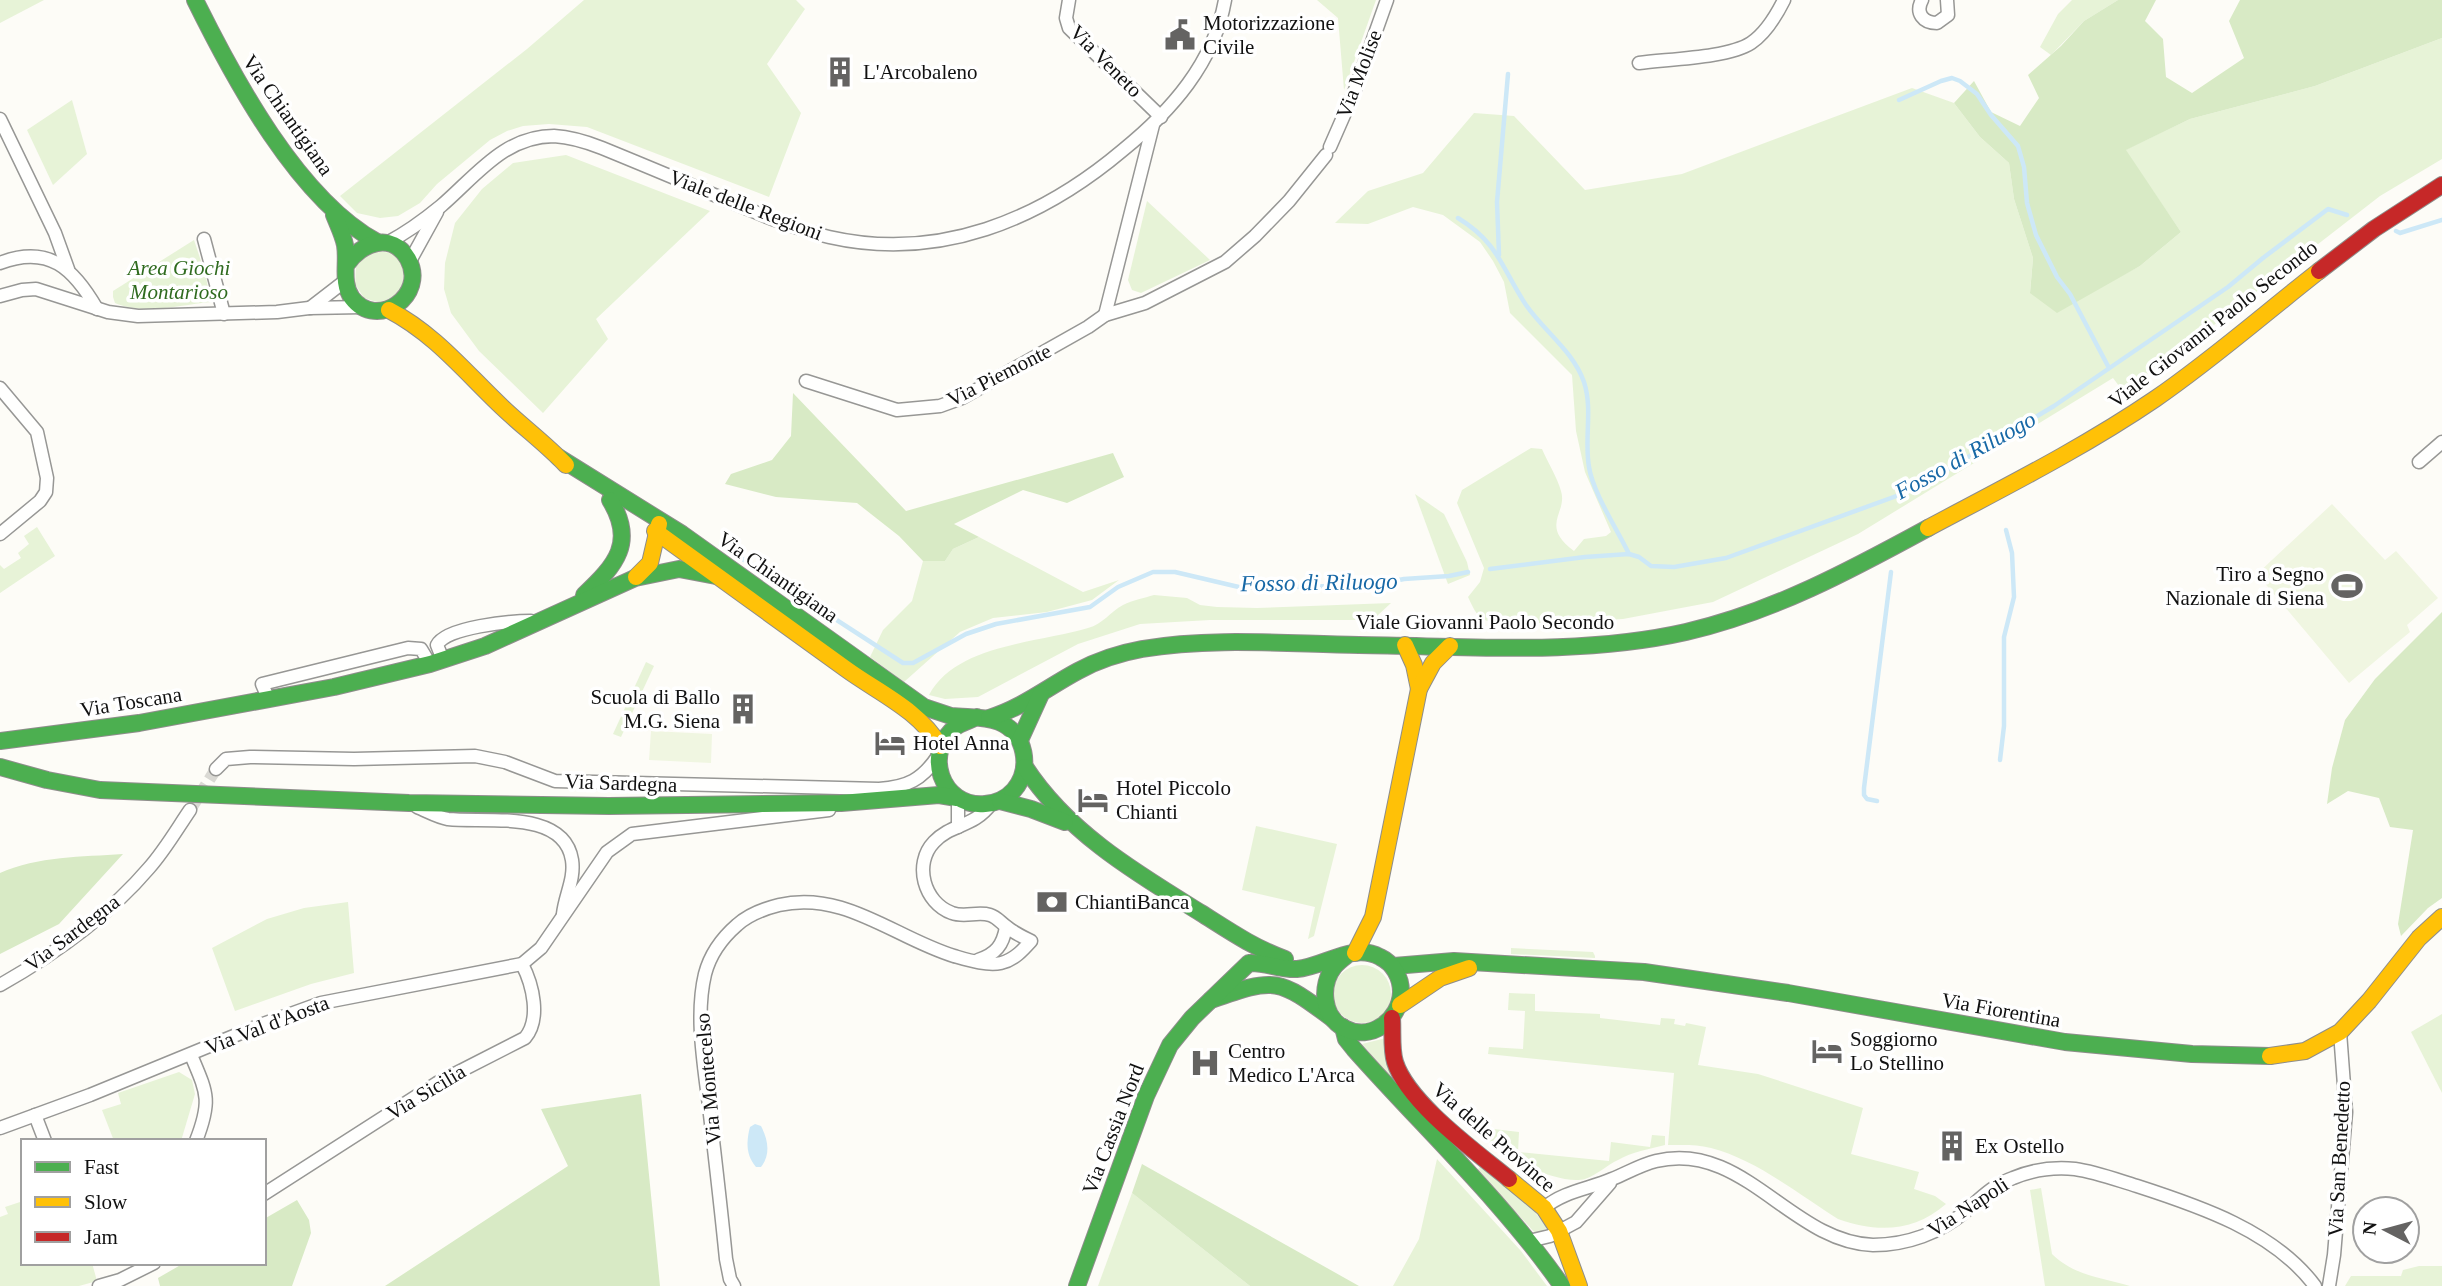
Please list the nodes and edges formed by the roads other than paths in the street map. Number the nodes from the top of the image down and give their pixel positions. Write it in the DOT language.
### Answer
graph roads {
  1 [pos="195,0"];
  2 [pos="1069,0"];
  3 [pos="1387,0"];
  4 [pos="1784,0"];
  5 [pos="1922,0"];
  6 [pos="1947,0"];
  7 [pos="1226,3"];
  8 [pos="1639,63"];
  9 [pos="0,119"];
  10 [pos="1157,121"];
  11 [pos="1328,151"];
  12 [pos="2442,185"];
  13 [pos="441,206"];
  14 [pos="334,214"];
  15 [pos="204,239"];
  16 [pos="382,242"];
  17 [pos="410,261"];
  18 [pos="0,263"];
  19 [pos="347,264"];
  20 [pos="68,269"];
  21 [pos="345,281"];
  22 [pos="0,296"];
  23 [pos="415,303"];
  24 [pos="363,307"];
  25 [pos="309,308"];
  26 [pos="97,309"];
  27 [pos="389,310"];
  28 [pos="224,314"];
  29 [pos="1105,315"];
  30 [pos="433,336"];
  31 [pos="806,381"];
  32 [pos="0,388"];
  33 [pos="2442,442"];
  34 [pos="558,457"];
  35 [pos="2419,462"];
  36 [pos="610,500"];
  37 [pos="659,527"];
  38 [pos="0,534"];
  39 [pos="618,557"];
  40 [pos="716,576"];
  41 [pos="635,578"];
  42 [pos="568,609"];
  43 [pos="546,620"];
  44 [pos="1405,645"];
  45 [pos="1450,646"];
  46 [pos="436,662"];
  47 [pos="1419,689"];
  48 [pos="1041,694"];
  49 [pos="983,718"];
  50 [pos="1020,740"];
  51 [pos="0,741"];
  52 [pos="939,751"];
  53 [pos="0,766"];
  54 [pos="1025,767"];
  55 [pos="216,769"];
  56 [pos="957,798"];
  57 [pos="995,802"];
  58 [pos="409,803"];
  59 [pos="841,803"];
  60 [pos="190,810"];
  61 [pos="958,827"];
  62 [pos="1082,831"];
  63 [pos="563,914"];
  64 [pos="1373,917"];
  65 [pos="2442,917"];
  66 [pos="1006,927"];
  67 [pos="1228,929"];
  68 [pos="1350,954"];
  69 [pos="1328,960"];
  70 [pos="974,961"];
  71 [pos="1388,962"];
  72 [pos="522,964"];
  73 [pos="1246,965"];
  74 [pos="1499,965"];
  75 [pos="1272,984"];
  76 [pos="0,985"];
  77 [pos="1210,1000"];
  78 [pos="1396,1012"];
  79 [pos="1338,1023"];
  80 [pos="2340,1032"];
  81 [pos="191,1055"];
  82 [pos="35,1115"];
  83 [pos="0,1128"];
  84 [pos="44,1139"];
  85 [pos="197,1139"];
  86 [pos="1615,1178"];
  87 [pos="266,1193"];
  88 [pos="1544,1208"];
  89 [pos="1576,1222"];
  90 [pos="1559,1231"];
  91 [pos="1529,1241"];
  92 [pos="1569,1258"];
  93 [pos="150,1265"];
  94 [pos="99,1286"];
  95 [pos="734,1286"];
  96 [pos="1077,1286"];
  97 [pos="1562,1286"];
  98 [pos="1579,1286"];
  99 [pos="2315,1286"];
  100 [pos="2329,1286"];
  1 -- 14 [label="main road, Via Chiantigiana"];
  2 -- 10 [label="street, Via Veneto"];
  3 -- 11 [label="street, Via Molise"];
  4 -- 8 [label="street"];
  5 -- 6 [label="street"];
  7 -- 10 [label="street, Viale delle Regioni"];
  9 -- 20 [label="street"];
  10 -- 13 [label="street, Viale delle Regioni"];
  10 -- 29 [label="street"];
  11 -- 29 [label="street, Via Piemonte"];
  12 -- 45 [label="main road, Viale Giovanni Paolo Secondo"];
  13 -- 16 [label="street, Viale delle Regioni"];
  13 -- 17 [label="street, Viale delle Regioni"];
  14 -- 16 [label="main road, Via Chiantigiana"];
  14 -- 19 [label="main road, Via Chiantigiana"];
  15 -- 28 [label="street"];
  16 -- 17 [label="main road, Via Chiantigiana"];
  16 -- 19 [label="main road"];
  17 -- 23 [label="main road"];
  18 -- 20 [label="street"];
  19 -- 21 [label="main road, Via Chiantigiana"];
  20 -- 26 [label="street"];
  21 -- 24 [label="main road"];
  21 -- 25 [label="street"];
  22 -- 26 [label="street"];
  23 -- 27 [label="main road"];
  23 -- 30 [label="main road, Via Chiantigiana"];
  24 -- 25 [label="street"];
  24 -- 27 [label="main road, Via Chiantigiana"];
  25 -- 28 [label="street"];
  26 -- 28 [label="street"];
  27 -- 30 [label="main road, Via Chiantigiana"];
  29 -- 31 [label="street, Via Piemonte"];
  30 -- 34 [label="main road, Via Chiantigiana"];
  32 -- 38 [label="street"];
  33 -- 35 [label="street"];
  34 -- 36 [label="main road, Via Chiantigiana"];
  34 -- 37 [label="main road, Via Chiantigiana"];
  36 -- 37 [label="main road, Via Chiantigiana"];
  36 -- 39 [label="main road"];
  37 -- 39 [label="main road, Via Toscana"];
  37 -- 40 [label="main road, Via Chiantigiana"];
  37 -- 41 [label="main road"];
  37 -- 49 [label="main road, Via Chiantigiana"];
  39 -- 42 [label="main road, Via Toscana"];
  40 -- 41 [label="main road, Via Toscana"];
  40 -- 52 [label="main road, Via Chiantigiana"];
  41 -- 42 [label="main road, Via Toscana"];
  42 -- 43 [label="main road, Via Toscana"];
  43 -- 46 [label="main road, Via Toscana"];
  43 -- 46 [label="street, Via Toscana"];
  44 -- 45 [label="main road, Viale Giovanni Paolo Secondo"];
  44 -- 47 [label="main road"];
  44 -- 48 [label="main road, Viale Giovanni Paolo Secondo"];
  45 -- 47 [label="main road"];
  46 -- 51 [label="main road, Via Toscana"];
  47 -- 64 [label="main road"];
  48 -- 49 [label="main road, Viale Giovanni Paolo Secondo"];
  48 -- 50 [label="main road"];
  49 -- 50 [label="main road, Via Chiantigiana"];
  49 -- 52 [label="main road"];
  50 -- 54 [label="main road"];
  52 -- 55 [label="street, Via Sardegna"];
  52 -- 56 [label="main road, Via Chiantigiana"];
  53 -- 58 [label="main road"];
  54 -- 57 [label="main road"];
  54 -- 62 [label="main road"];
  56 -- 57 [label="main road"];
  56 -- 59 [label="main road"];
  56 -- 61 [label="street"];
  57 -- 61 [label="street"];
  57 -- 62 [label="main road"];
  58 -- 59 [label="main road"];
  58 -- 63 [label="street"];
  59 -- 63 [label="street"];
  60 -- 76 [label="street, Via Sardegna"];
  61 -- 66 [label="street"];
  62 -- 67 [label="main road"];
  63 -- 72 [label="street"];
  64 -- 68 [label="main road"];
  64 -- 71 [label="main road"];
  65 -- 80 [label="main road, Via Fiorentina"];
  66 -- 70 [label="street"];
  66 -- 70 [label="street, Via Montecelso"];
  67 -- 69 [label="main road, Via Fiorentina"];
  67 -- 73 [label="main road"];
  68 -- 69 [label="main road, Via Fiorentina"];
  68 -- 71 [label="main road, Via Fiorentina"];
  68 -- 79 [label="main road"];
  69 -- 73 [label="main road, Via Fiorentina"];
  70 -- 95 [label="street, Via Montecelso"];
  71 -- 74 [label="main road, Via Fiorentina"];
  71 -- 78 [label="main road"];
  72 -- 81 [label="street, Via Val d'Aosta"];
  72 -- 87 [label="street, Via Sicilia"];
  73 -- 75 [label="main road"];
  73 -- 77 [label="main road, Via Cassia Nord"];
  74 -- 78 [label="main road, Via Fiorentina"];
  74 -- 80 [label="main road, Via Fiorentina"];
  75 -- 77 [label="main road"];
  75 -- 79 [label="main road"];
  77 -- 96 [label="main road, Via Cassia Nord"];
  78 -- 79 [label="main road, Via Fiorentina"];
  78 -- 88 [label="main road, Via delle Province"];
  79 -- 91 [label="main road, Via delle Province"];
  80 -- 100 [label="street, Via San Benedetto"];
  81 -- 82 [label="street, Via Val d'Aosta"];
  81 -- 85 [label="street"];
  82 -- 83 [label="street, Via Val d'Aosta"];
  82 -- 84 [label="street"];
  86 -- 88 [label="street, Via Napoli"];
  86 -- 89 [label="street, Via Napoli"];
  86 -- 99 [label="street, Via Napoli"];
  88 -- 90 [label="main road, Via delle Province"];
  89 -- 90 [label="street, Via Napoli"];
  89 -- 92 [label="street"];
  90 -- 91 [label="street, Via Napoli"];
  90 -- 92 [label="main road, Via delle Province"];
  91 -- 97 [label="main road, Via delle Province"];
  92 -- 98 [label="main road, Via delle Province"];
  93 -- 94 [label="street"];
}
